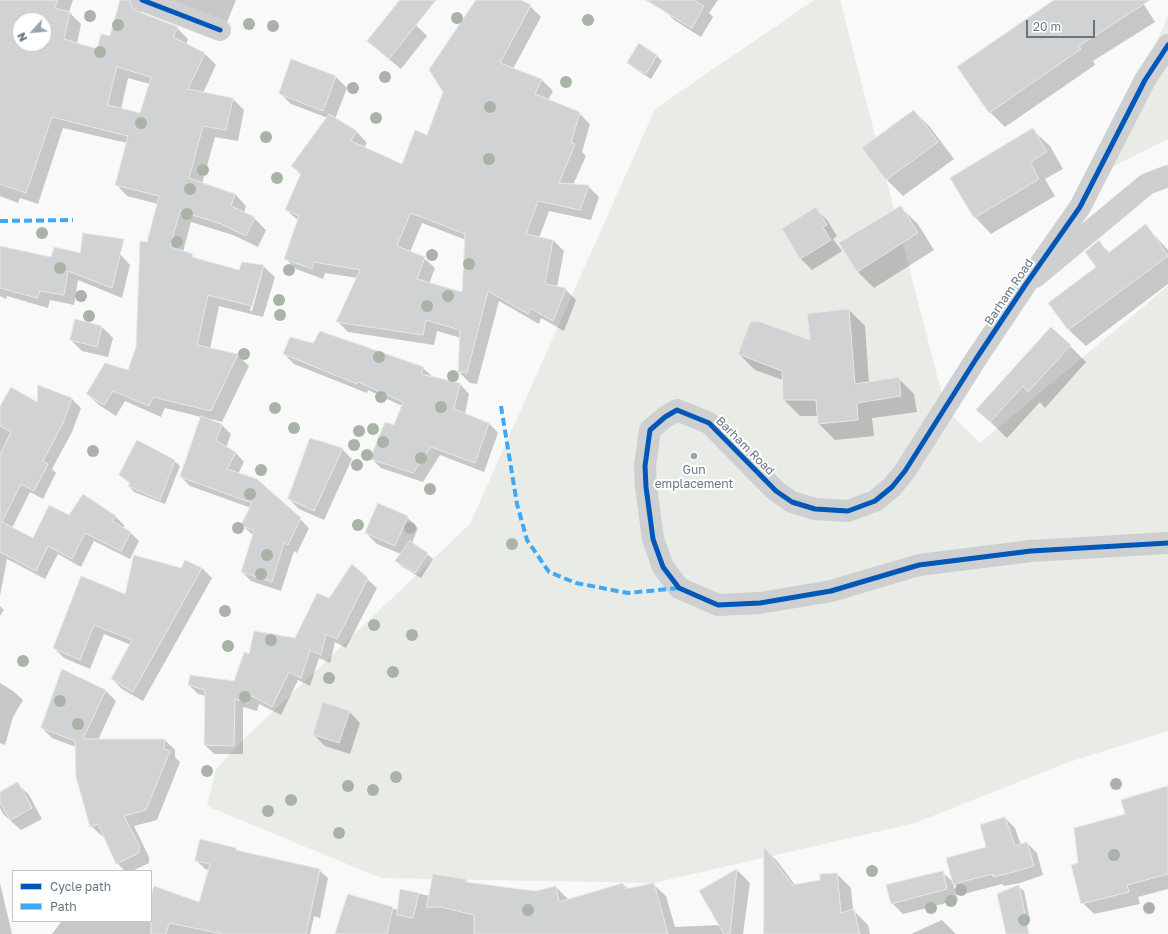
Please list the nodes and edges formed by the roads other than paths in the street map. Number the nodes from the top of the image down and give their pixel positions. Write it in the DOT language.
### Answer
graph roads {
  1 [pos="142,0"];
  2 [pos="220,30"];
  3 [pos="1168,46"];
  4 [pos="1168,176"];
  5 [pos="1026,284"];
  6 [pos="1168,542"];
  1 -- 2 [label="street"];
  3 -- 5 [label="street, Barham Road"];
  4 -- 5 [label="street"];
  5 -- 6 [label="street, Barham Road"];
}
